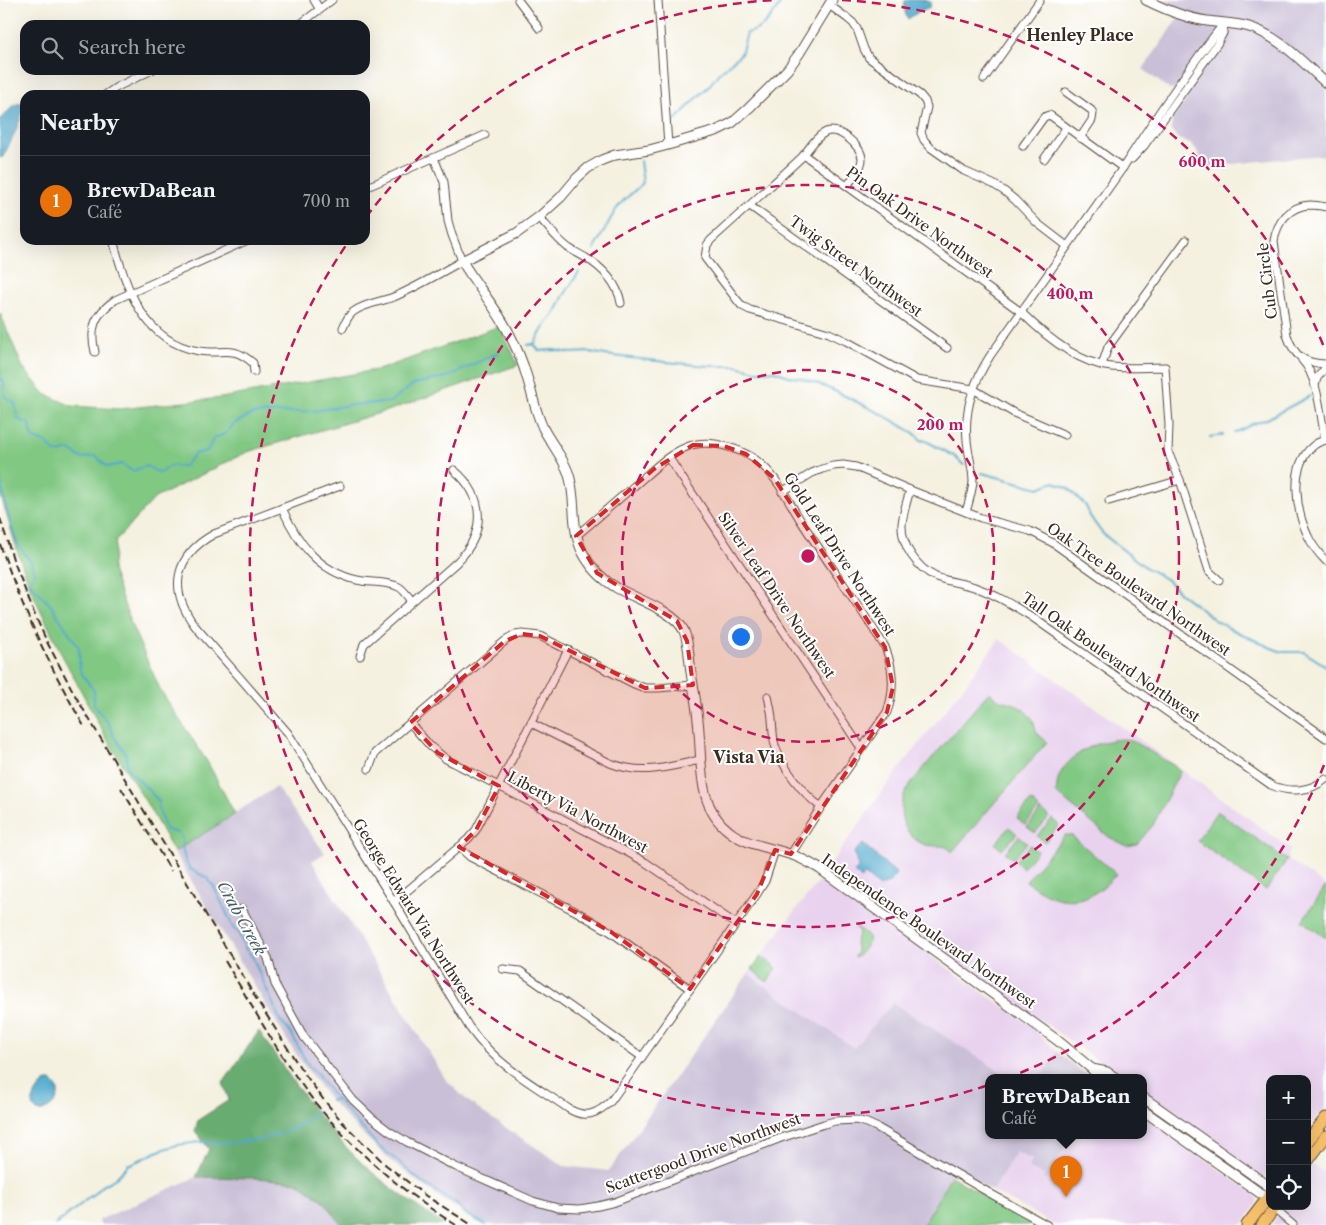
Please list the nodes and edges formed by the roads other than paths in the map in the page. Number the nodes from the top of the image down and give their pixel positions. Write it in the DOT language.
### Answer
graph roads {
  1 [pos="314,0"];
  2 [pos="332,0"];
  3 [pos="518,0"];
  4 [pos="658,0"];
  5 [pos="1040,0"];
  6 [pos="1146,0"];
  7 [pos="830,3"];
  8 [pos="320,10"];
  9 [pos="306,20"];
  10 [pos="1224,23"];
  11 [pos="539,28"];
  12 [pos="141,75"];
  13 [pos="984,79"];
  14 [pos="1326,83"];
  15 [pos="112,90"];
  16 [pos="1066,92"];
  17 [pos="1066,128"];
  18 [pos="485,135"];
  19 [pos="1080,138"];
  20 [pos="668,145"];
  21 [pos="1023,146"];
  22 [pos="804,154"];
  23 [pos="434,158"];
  24 [pos="1044,159"];
  25 [pos="1123,168"];
  26 [pos="370,186"];
  27 [pos="847,186"];
  28 [pos="750,206"];
  29 [pos="1326,207"];
  30 [pos="539,217"];
  31 [pos="1186,240"];
  32 [pos="115,245"];
  33 [pos="237,245"];
  34 [pos="1067,246"];
  35 [pos="462,261"];
  36 [pos="131,293"];
  37 [pos="621,303"];
  38 [pos="1021,312"];
  39 [pos="343,328"];
  40 [pos="947,348"];
  41 [pos="95,352"];
  42 [pos="1298,356"];
  43 [pos="1102,365"];
  44 [pos="1326,366"];
  45 [pos="254,372"];
  46 [pos="1314,386"];
  47 [pos="973,389"];
  48 [pos="1065,435"];
  49 [pos="1326,440"];
  50 [pos="669,458"];
  51 [pos="454,470"];
  52 [pos="1180,480"];
  53 [pos="340,486"];
  54 [pos="910,490"];
  55 [pos="782,492"];
  56 [pos="1109,501"];
  57 [pos="282,508"];
  58 [pos="966,512"];
  59 [pos="576,536"];
  60 [pos="1326,562"];
  61 [pos="1218,580"];
  62 [pos="412,601"];
  63 [pos="568,650"];
  64 [pos="360,656"];
  65 [pos="693,685"];
  66 [pos="768,696"];
  67 [pos="531,722"];
  68 [pos="410,723"];
  69 [pos="1326,738"];
  70 [pos="862,748"];
  71 [pos="700,760"];
  72 [pos="369,769"];
  73 [pos="1326,780"];
  74 [pos="499,786"];
  75 [pos="821,807"];
  76 [pos="459,847"];
  77 [pos="775,850"];
  78 [pos="791,854"];
  79 [pos="394,902"];
  80 [pos="242,909"];
  81 [pos="736,924"];
  82 [pos="503,968"];
  83 [pos="690,989"];
  84 [pos="642,1057"];
  85 [pos="1092,1069"];
  86 [pos="1096,1074"];
  87 [pos="1110,1074"];
  88 [pos="1147,1100"];
  89 [pos="1147,1113"];
  90 [pos="1326,1118"];
  91 [pos="1326,1136"];
  92 [pos="1311,1137"];
  93 [pos="1311,1157"];
  94 [pos="1266,1196"];
  95 [pos="1266,1197"];
  96 [pos="1266,1207"];
  97 [pos="1268,1210"];
  98 [pos="1280,1210"];
  99 [pos="1047,1225"];
  100 [pos="1247,1225"];
  101 [pos="1262,1225"];
  102 [pos="1293,1225"];
  1 -- 8 [label="street"];
  2 -- 8 [label="street"];
  3 -- 11 [label="street"];
  4 -- 20 [label="street"];
  5 -- 13 [label="street"];
  6 -- 10 [label="street"];
  7 -- 20 [label="street"];
  7 -- 34 [label="street"];
  8 -- 9 [label="street"];
  10 -- 14 [label="street"];
  10 -- 25 [label="street"];
  12 -- 15 [label="street"];
  16 -- 19 [label="street"];
  17 -- 19 [label="street"];
  17 -- 21 [label="street"];
  17 -- 24 [label="street"];
  18 -- 23 [label="street"];
  19 -- 25 [label="street"];
  20 -- 30 [label="street"];
  22 -- 27 [label="street, Pin Oak Drive Northwest"];
  22 -- 27 [label="street"];
  22 -- 28 [label="street"];
  23 -- 26 [label="street"];
  23 -- 35 [label="street, Independence Boulevard Northwest"];
  25 -- 34 [label="street"];
  27 -- 38 [label="street, Pin Oak Drive Northwest"];
  28 -- 40 [label="street, Twig Street Northwest"];
  28 -- 47 [label="street"];
  29 -- 42 [label="street, Cub Circle"];
  30 -- 35 [label="street"];
  30 -- 37 [label="street"];
  31 -- 43 [label="street"];
  32 -- 36 [label="street"];
  33 -- 36 [label="street"];
  34 -- 38 [label="street"];
  35 -- 39 [label="street"];
  35 -- 59 [label="street, Independence Boulevard Northwest"];
  36 -- 41 [label="street"];
  36 -- 45 [label="street"];
  38 -- 43 [label="street, Pin Oak Drive Northwest"];
  38 -- 47 [label="street"];
  42 -- 44 [label="street"];
  42 -- 46 [label="street, Cub Circle"];
  43 -- 52 [label="street, Pin Oak Drive Northwest"];
  44 -- 46 [label="street"];
  46 -- 49 [label="street, Cub Circle"];
  47 -- 48 [label="street"];
  47 -- 58 [label="street"];
  49 -- 60 [label="street"];
  50 -- 55 [label="street, Gold Leaf Drive Northwest"];
  50 -- 59 [label="street, Gold Leaf Drive Northwest"];
  50 -- 70 [label="street, Silver Leaf Drive Northwest"];
  51 -- 62 [label="street"];
  52 -- 56 [label="street"];
  52 -- 61 [label="street"];
  53 -- 57 [label="street, George Edward Via Northwest"];
  54 -- 55 [label="street, Oak Tree Boulevard Northwest"];
  54 -- 58 [label="street, Oak Tree Boulevard Northwest"];
  54 -- 73 [label="street, Tall Oak Boulevard Northwest"];
  55 -- 70 [label="street, Gold Leaf Drive Northwest"];
  57 -- 62 [label="street"];
  57 -- 79 [label="street, George Edward Via Northwest"];
  58 -- 69 [label="street, Oak Tree Boulevard Northwest"];
  59 -- 65 [label="street, Independence Boulevard Northwest"];
  62 -- 64 [label="street"];
  63 -- 65 [label="street"];
  63 -- 67 [label="street"];
  63 -- 68 [label="street"];
  65 -- 71 [label="street, Independence Boulevard Northwest"];
  66 -- 75 [label="street"];
  67 -- 71 [label="street"];
  67 -- 74 [label="street"];
  68 -- 72 [label="street"];
  68 -- 74 [label="street, Liberty Via Northwest"];
  70 -- 75 [label="street, Gold Leaf Drive Northwest"];
  71 -- 77 [label="street, Independence Boulevard Northwest"];
  74 -- 76 [label="street"];
  74 -- 81 [label="street, Liberty Via Northwest"];
  75 -- 78 [label="street, Gold Leaf Drive Northwest"];
  76 -- 79 [label="street"];
  76 -- 83 [label="street"];
  77 -- 78 [label="street, Independence Boulevard Northwest"];
  77 -- 81 [label="street, George Edward Via Northwest"];
  78 -- 85 [label="street, Independence Boulevard Northwest"];
  79 -- 84 [label="street, George Edward Via Northwest"];
  80 -- 99 [label="street, Scattergood Drive Northwest"];
  81 -- 83 [label="street, George Edward Via Northwest"];
  82 -- 84 [label="street"];
  83 -- 84 [label="street, George Edward Via Northwest"];
  85 -- 86 [label="street, Independence Boulevard Northwest"];
  85 -- 87 [label="street, Independence Boulevard Northwest"];
  88 -- 94 [label="street"];
  89 -- 95 [label="street"];
  90 -- 92 [label="main road"];
  91 -- 93 [label="main road"];
  96 -- 100 [label="main road"];
  97 -- 101 [label="main road"];
  98 -- 102 [label="street"];
}
